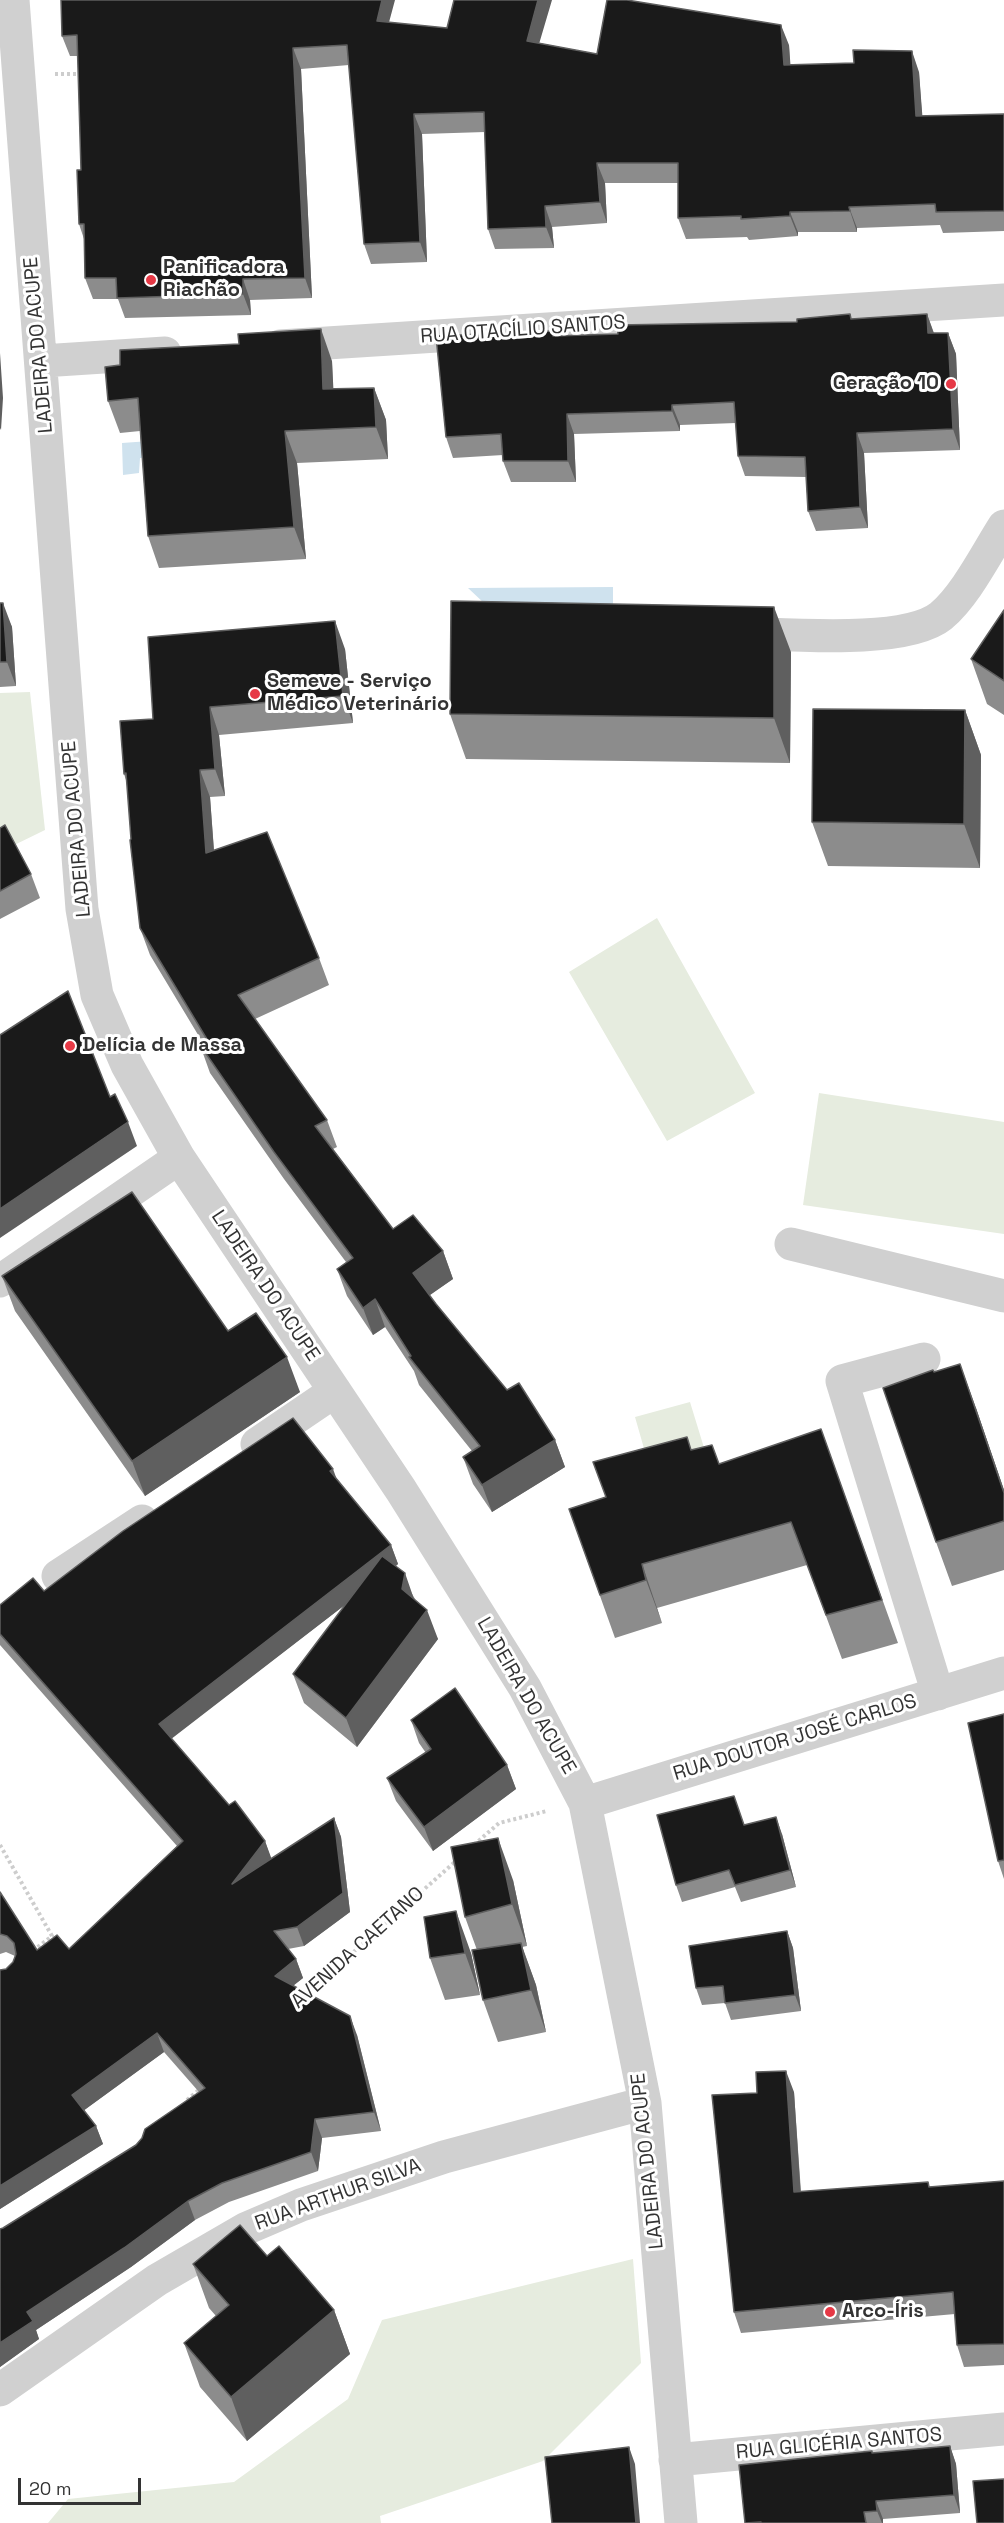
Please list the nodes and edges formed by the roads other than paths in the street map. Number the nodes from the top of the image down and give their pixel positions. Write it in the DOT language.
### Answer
graph roads {
  1 [pos="13,0"];
  2 [pos="0,211"];
  3 [pos="29,227"];
  4 [pos="1004,300"];
  5 [pos="255,347"];
  6 [pos="196,351"];
  7 [pos="42,361"];
  8 [pos="1004,526"];
  9 [pos="705,633"];
  10 [pos="179,1158"];
  11 [pos="791,1244"];
  12 [pos="0,1281"];
  13 [pos="1004,1296"];
  14 [pos="924,1359"];
  15 [pos="335,1391"];
  16 [pos="235,1458"];
  17 [pos="166,1504"];
  18 [pos="58,1576"];
  19 [pos="1004,1673"];
  20 [pos="938,1694"];
  21 [pos="585,1803"];
  22 [pos="645,2103"];
  23 [pos="0,2390"];
  24 [pos="1004,2429"];
  25 [pos="675,2460"];
  26 [pos="681,2523"];
  1 -- 3 [label="street, LADEIRA DO ACUPE"];
  2 -- 3 [label="street"];
  3 -- 7 [label="street, LADEIRA DO ACUPE"];
  4 -- 5 [label="street, RUA OTACÍLIO SANTOS"];
  6 -- 7 [label="street"];
  7 -- 10 [label="street, LADEIRA DO ACUPE"];
  8 -- 9 [label="street"];
  10 -- 12 [label="street"];
  10 -- 15 [label="street, LADEIRA DO ACUPE"];
  11 -- 13 [label="street"];
  14 -- 20 [label="street"];
  15 -- 16 [label="street"];
  15 -- 21 [label="street, LADEIRA DO ACUPE"];
  17 -- 18 [label="street"];
  19 -- 20 [label="street, RUA DOUTOR JOSÉ CARLOS"];
  20 -- 21 [label="street, RUA DOUTOR JOSÉ CARLOS"];
  21 -- 22 [label="street, LADEIRA DO ACUPE"];
  22 -- 23 [label="street, RUA ARTHUR SILVA"];
  22 -- 25 [label="street, LADEIRA DO ACUPE"];
  24 -- 25 [label="street, RUA GLICÉRIA SANTOS"];
  25 -- 26 [label="street, LADEIRA DO ACUPE"];
}
